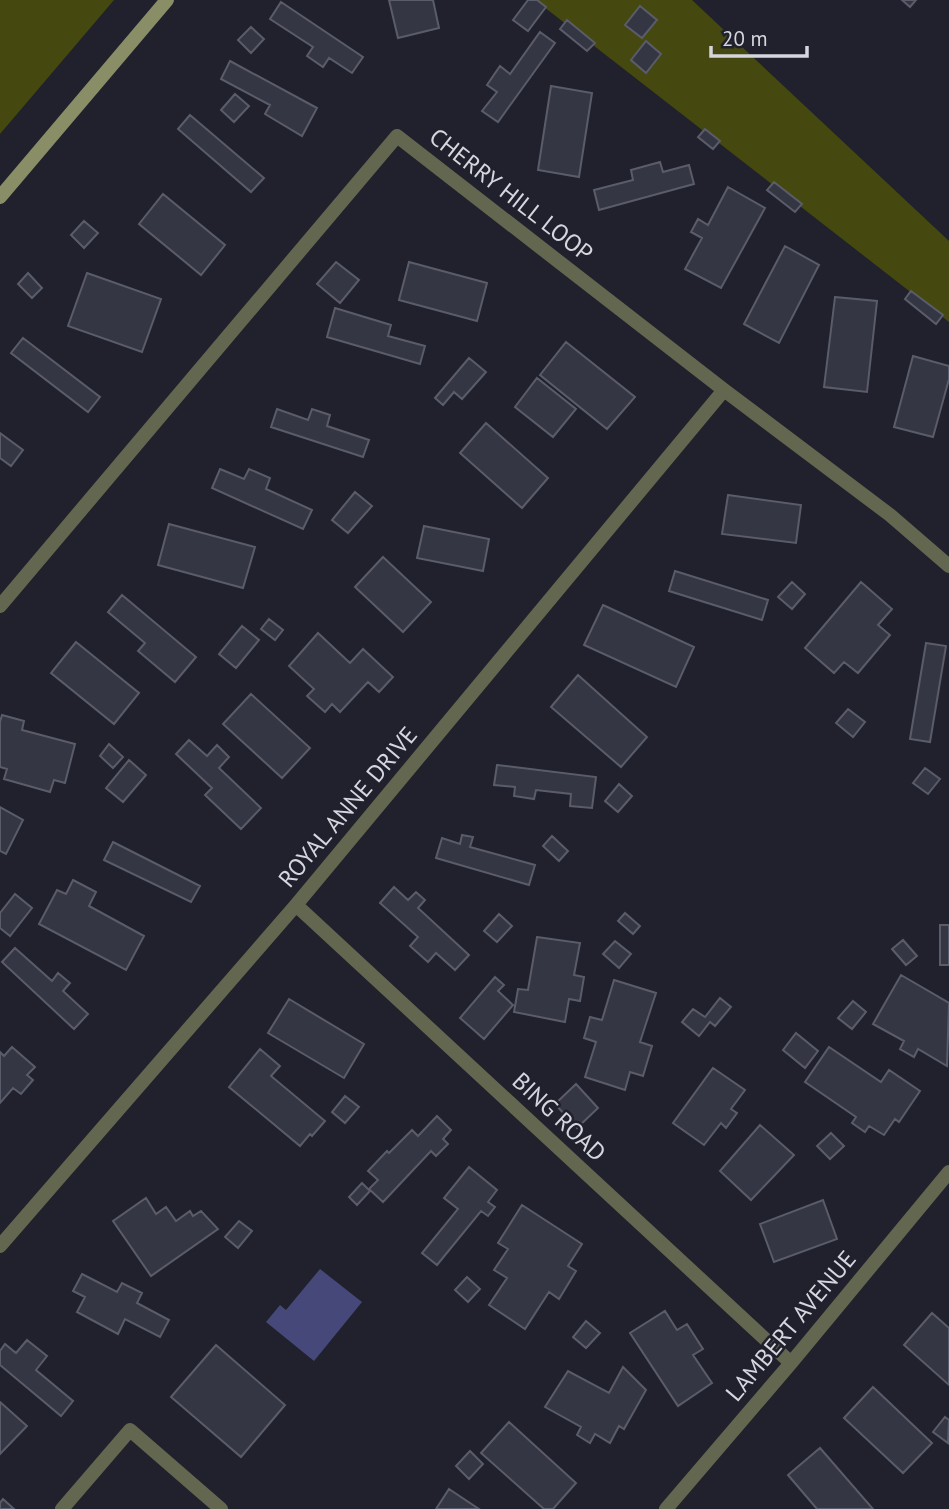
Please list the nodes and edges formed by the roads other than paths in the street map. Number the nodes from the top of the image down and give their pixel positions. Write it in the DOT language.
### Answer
graph roads {
  1 [pos="167,0"];
  2 [pos="0,197"];
  3 [pos="724,390"];
  4 [pos="949,566"];
  5 [pos="0,606"];
  6 [pos="296,905"];
  7 [pos="949,1172"];
  8 [pos="0,1246"];
  9 [pos="792,1363"];
  10 [pos="62,1509"];
  11 [pos="221,1509"];
  12 [pos="666,1509"];
  1 -- 2 [label="street"];
  3 -- 4 [label="street, CHERRY HILL LOOP"];
  3 -- 5 [label="street, CHERRY HILL LOOP"];
  3 -- 6 [label="street, ROYAL ANNE DRIVE"];
  6 -- 8 [label="street, ROYAL ANNE DRIVE"];
  6 -- 9 [label="street, BING ROAD"];
  7 -- 9 [label="street, LAMBERT AVENUE"];
  9 -- 12 [label="street, LAMBERT AVENUE"];
  10 -- 11 [label="street"];
}
